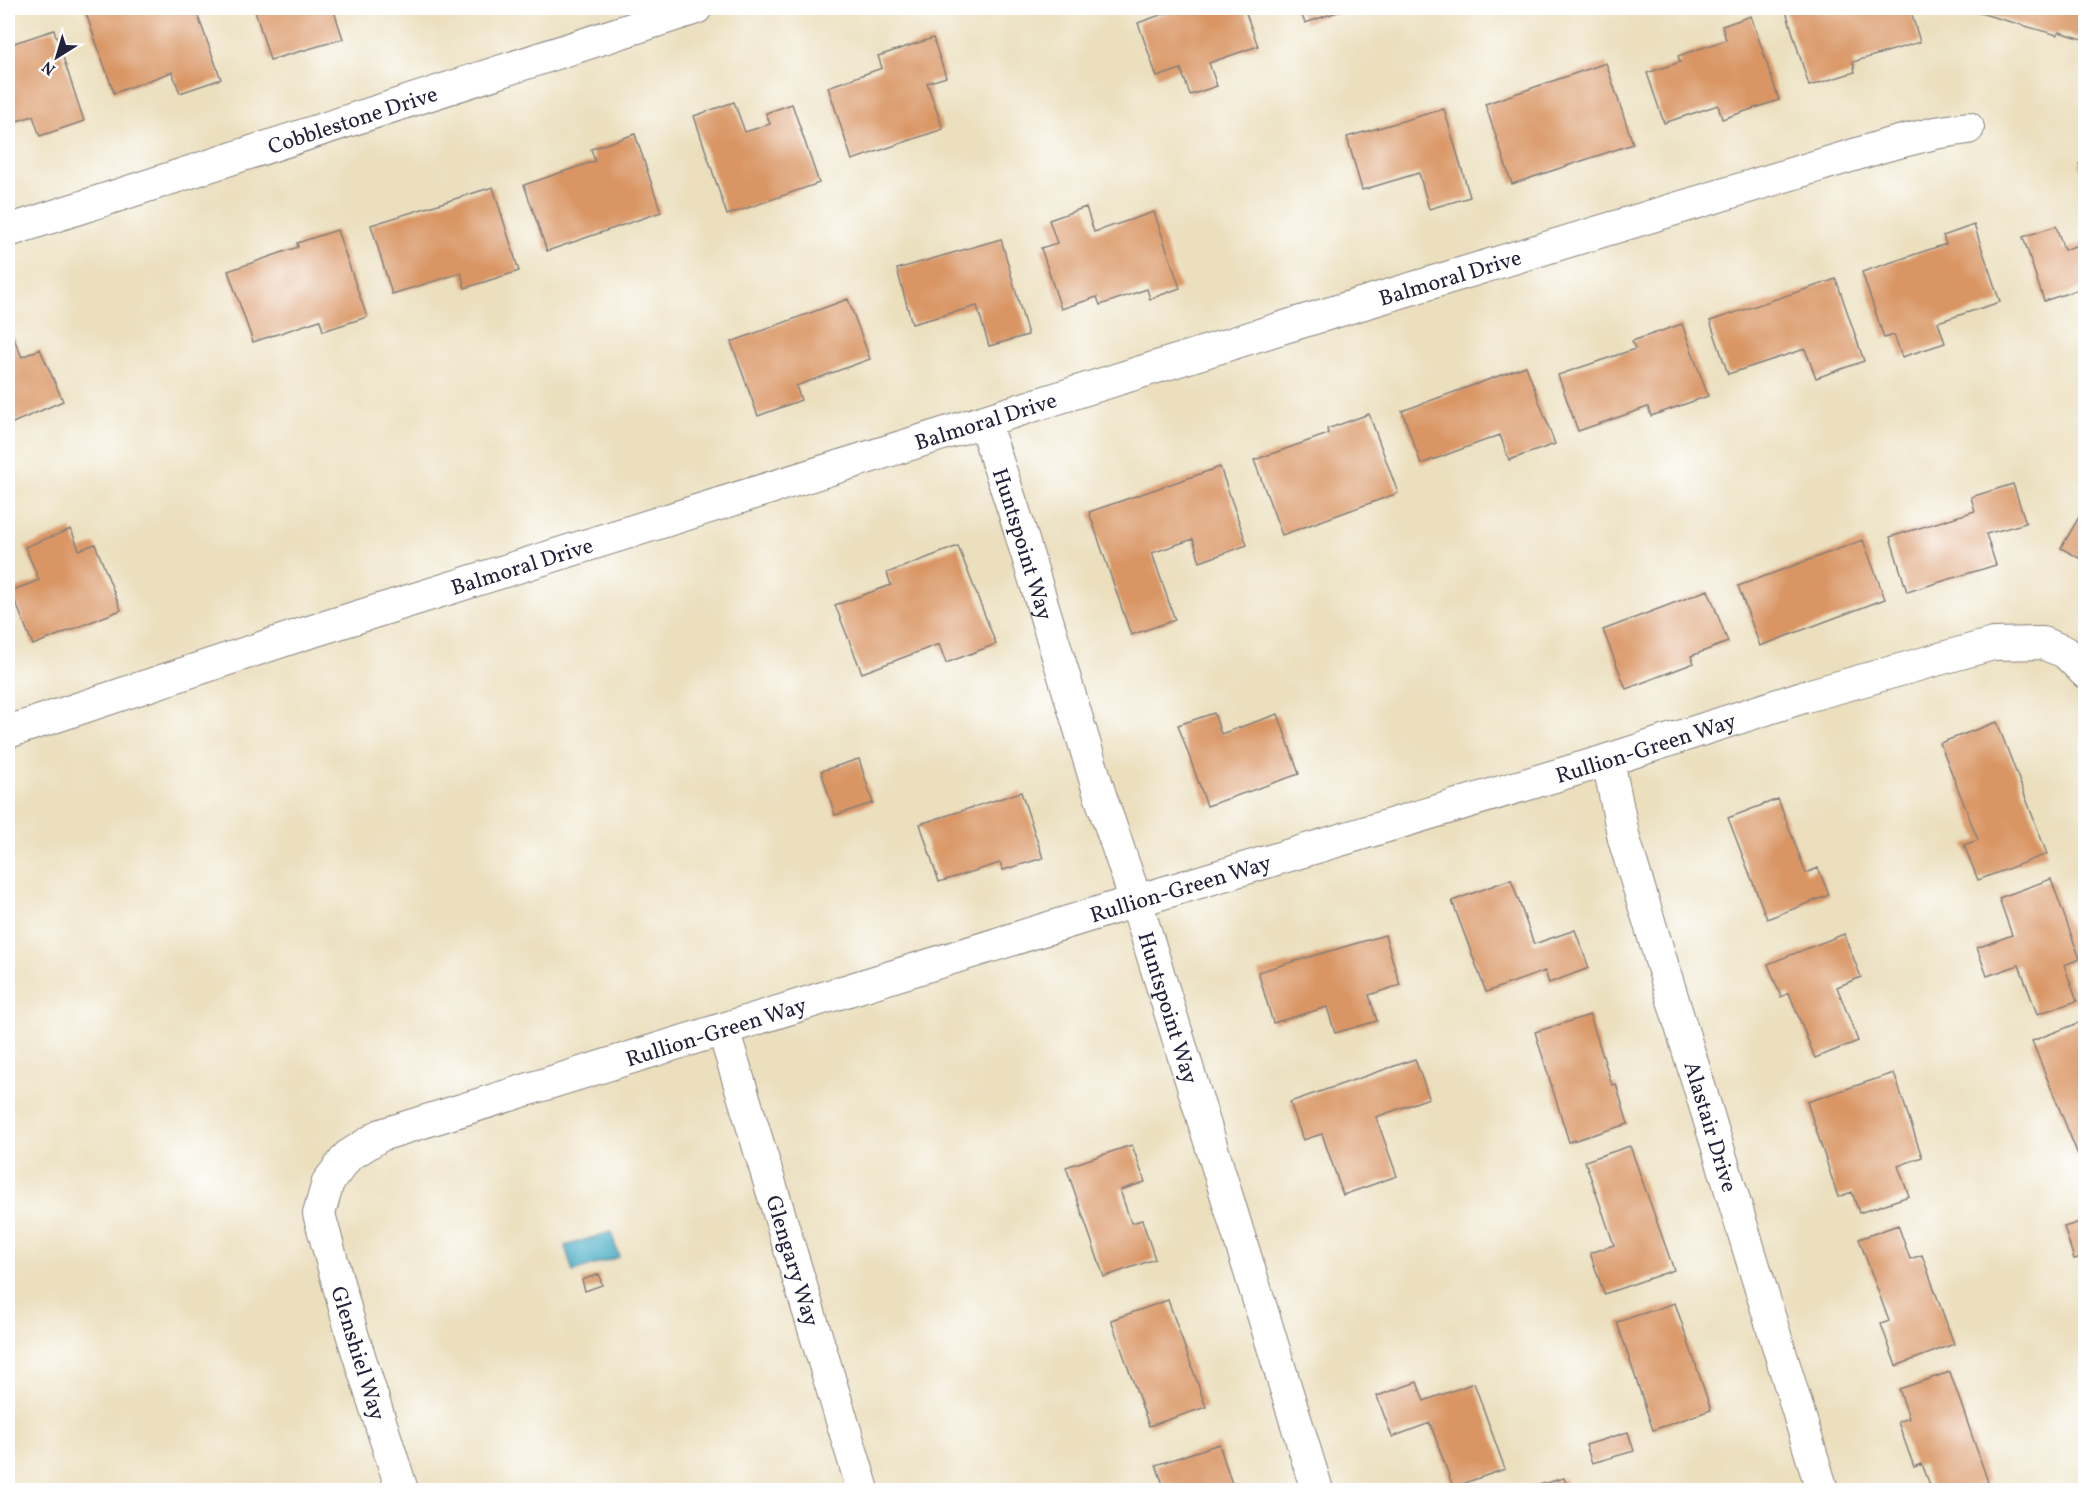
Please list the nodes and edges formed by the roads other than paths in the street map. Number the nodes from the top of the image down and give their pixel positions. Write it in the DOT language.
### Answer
graph roads {
  1 [pos="696,8"];
  2 [pos="1968,128"];
  3 [pos="8,231"];
  4 [pos="984,422"];
  5 [pos="2082,668"];
  6 [pos="8,732"];
  7 [pos="1608,760"];
  8 [pos="1136,901"];
  9 [pos="723,1029"];
  10 [pos="319,1214"];
  11 [pos="402,1491"];
  12 [pos="863,1491"];
  13 [pos="1317,1491"];
  14 [pos="1822,1491"];
  1 -- 3 [label="street, Cobblestone Drive"];
  2 -- 4 [label="street, Balmoral Drive"];
  4 -- 6 [label="street, Balmoral Drive"];
  4 -- 8 [label="street, Huntspoint Way"];
  5 -- 7 [label="street, Rullion-Green Way"];
  7 -- 8 [label="street, Rullion-Green Way"];
  7 -- 14 [label="street, Alastair Drive"];
  8 -- 9 [label="street, Rullion-Green Way"];
  8 -- 13 [label="street, Huntspoint Way"];
  9 -- 10 [label="street, Rullion-Green Way"];
  9 -- 12 [label="street, Glengary Way"];
  10 -- 11 [label="street, Glenshiel Way"];
}
